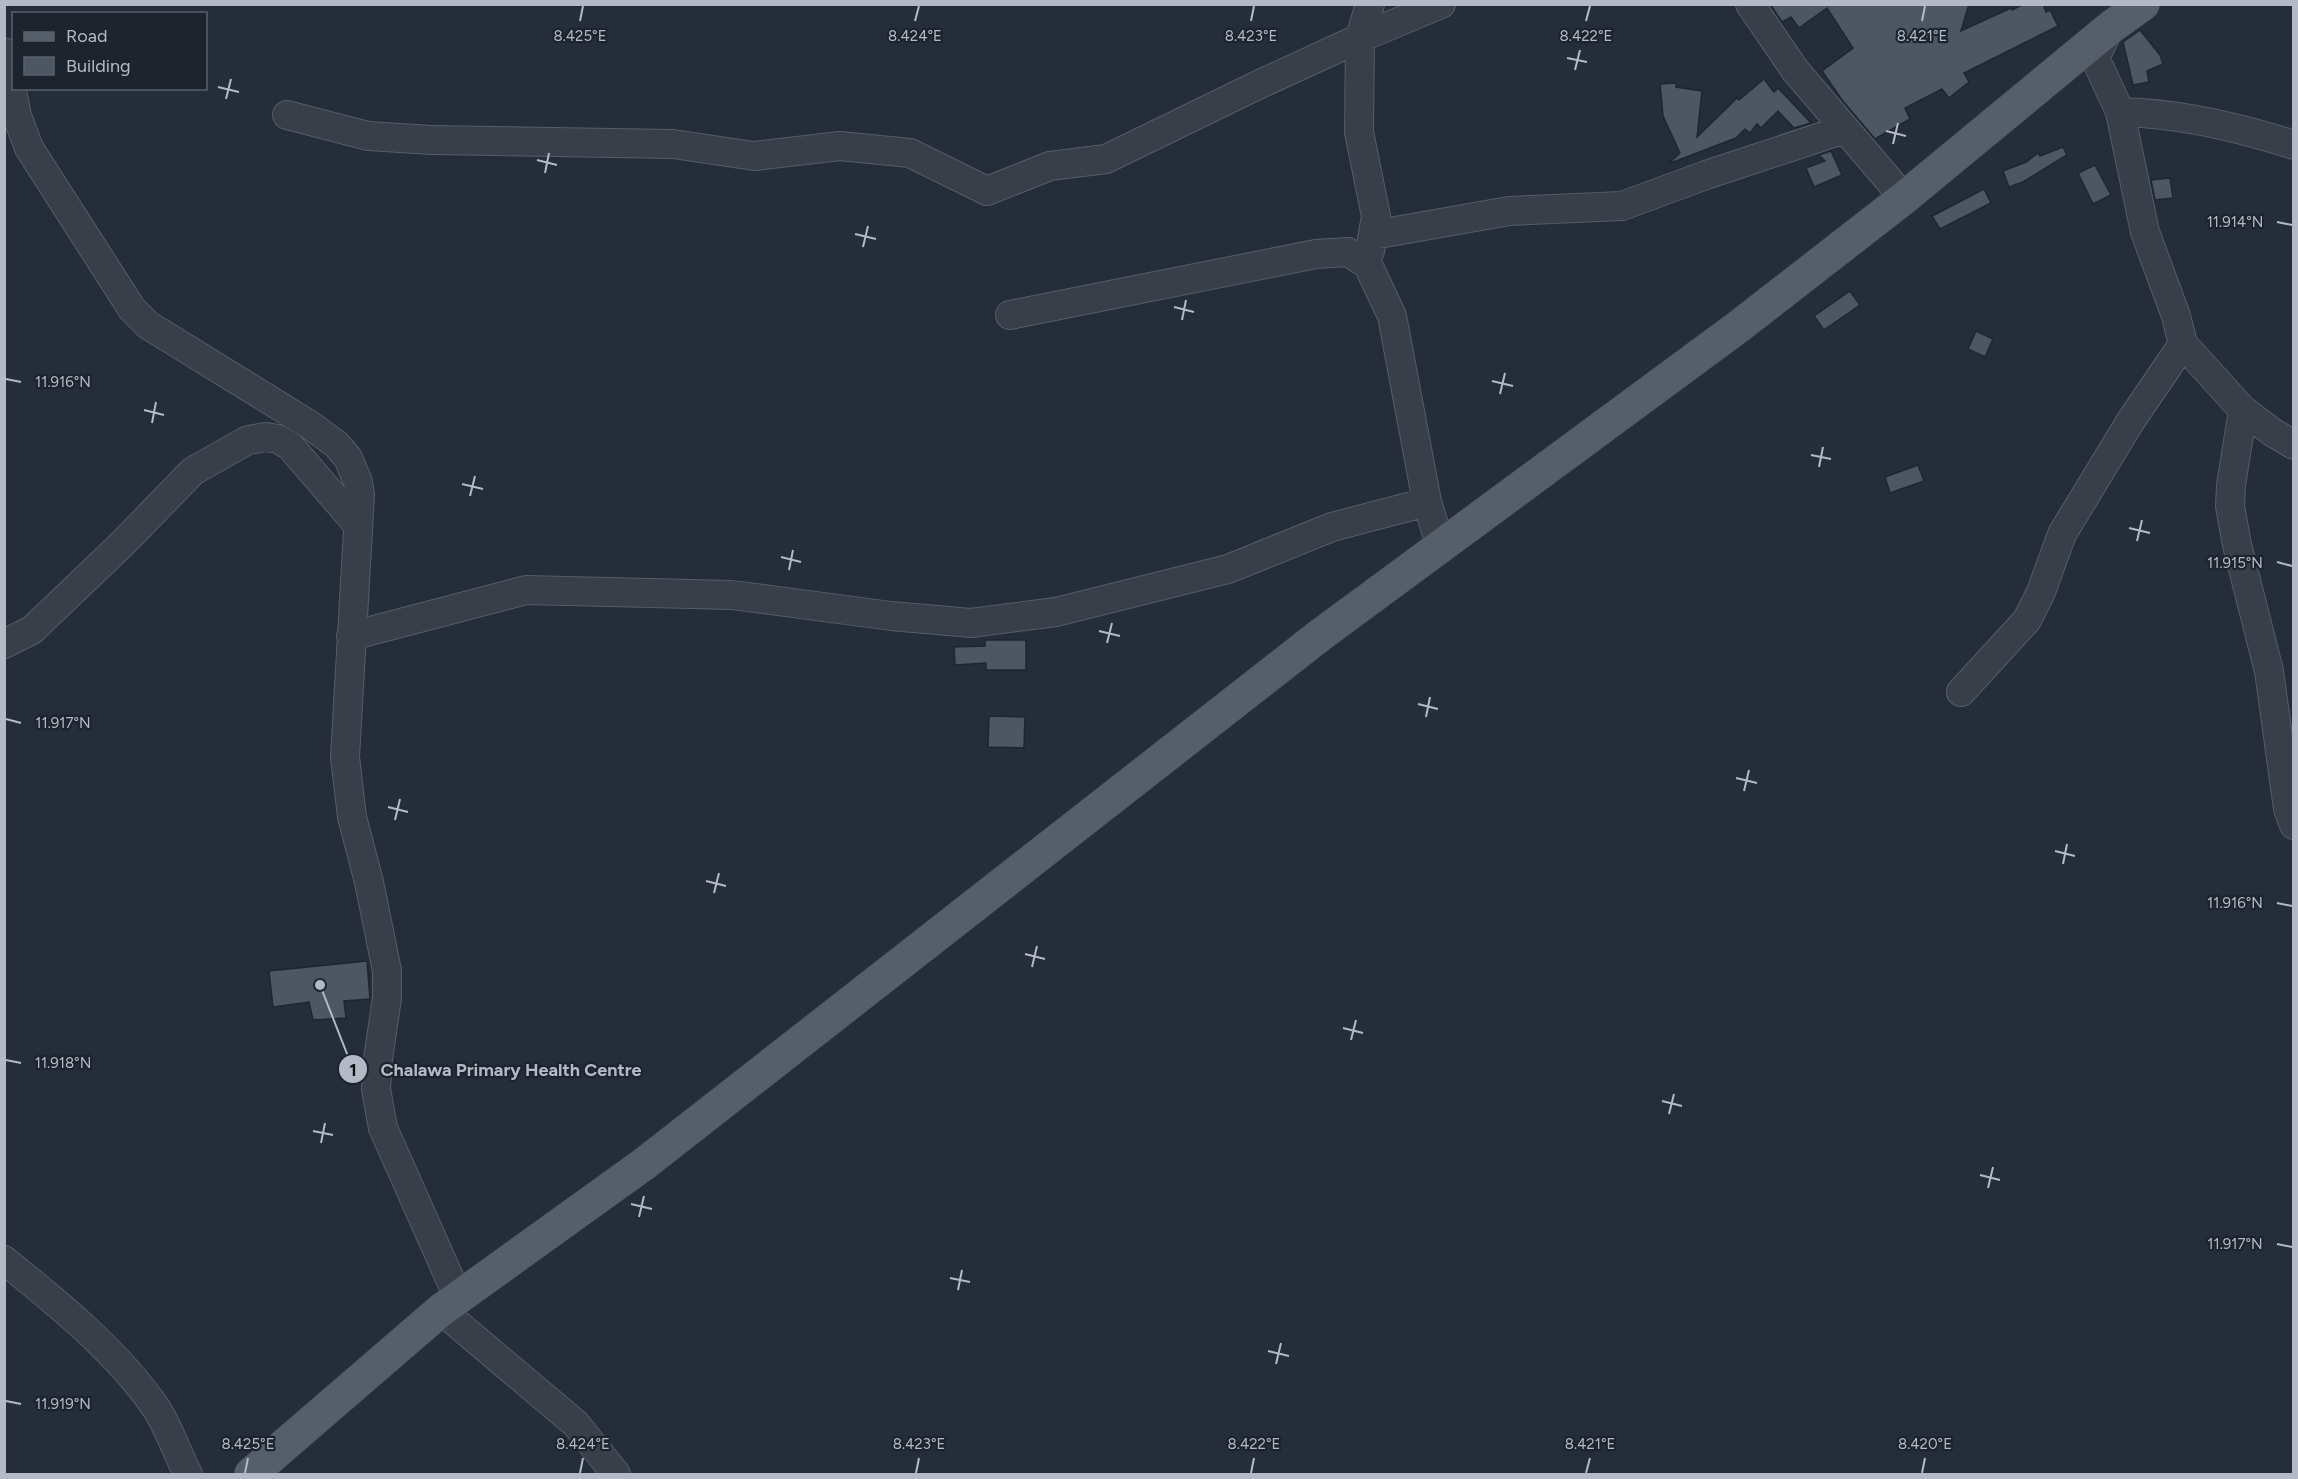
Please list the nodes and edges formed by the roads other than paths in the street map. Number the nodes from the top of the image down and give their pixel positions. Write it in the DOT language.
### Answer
graph roads {
  1 [pos="1370,4"];
  2 [pos="1442,4"];
  3 [pos="1750,4"];
  4 [pos="2143,4"];
  5 [pos="2117,16"];
  6 [pos="1360,38"];
  7 [pos="4,52"];
  8 [pos="2120,112"];
  9 [pos="287,115"];
  10 [pos="1845,129"];
  11 [pos="2294,145"];
  12 [pos="1904,198"];
  13 [pos="1373,235"];
  14 [pos="1368,265"];
  15 [pos="1010,315"];
  16 [pos="2183,344"];
  17 [pos="2243,410"];
  18 [pos="2294,446"];
  19 [pos="1427,501"];
  20 [pos="358,525"];
  21 [pos="1441,547"];
  22 [pos="351,636"];
  23 [pos="4,644"];
  24 [pos="1961,693"];
  25 [pos="2294,825"];
  26 [pos="4,1260"];
  27 [pos="450,1303"];
  28 [pos="188,1474"];
  29 [pos="251,1474"];
  30 [pos="616,1474"];
  1 -- 6 [label="street"];
  2 -- 6 [label="street"];
  3 -- 10 [label="street"];
  4 -- 5 [label="main road"];
  5 -- 8 [label="street"];
  5 -- 12 [label="main road"];
  6 -- 9 [label="street"];
  6 -- 13 [label="street"];
  7 -- 20 [label="street"];
  8 -- 11 [label="street"];
  8 -- 16 [label="street"];
  10 -- 12 [label="street"];
  10 -- 13 [label="street"];
  12 -- 21 [label="main road"];
  13 -- 14 [label="street"];
  14 -- 15 [label="street"];
  14 -- 19 [label="street"];
  16 -- 17 [label="street"];
  16 -- 24 [label="street"];
  17 -- 18 [label="street"];
  17 -- 25 [label="street"];
  19 -- 21 [label="street"];
  19 -- 22 [label="street"];
  20 -- 22 [label="street"];
  20 -- 23 [label="street"];
  21 -- 27 [label="main road"];
  22 -- 27 [label="street"];
  26 -- 28 [label="street"];
  27 -- 29 [label="main road"];
  27 -- 30 [label="street"];
}
